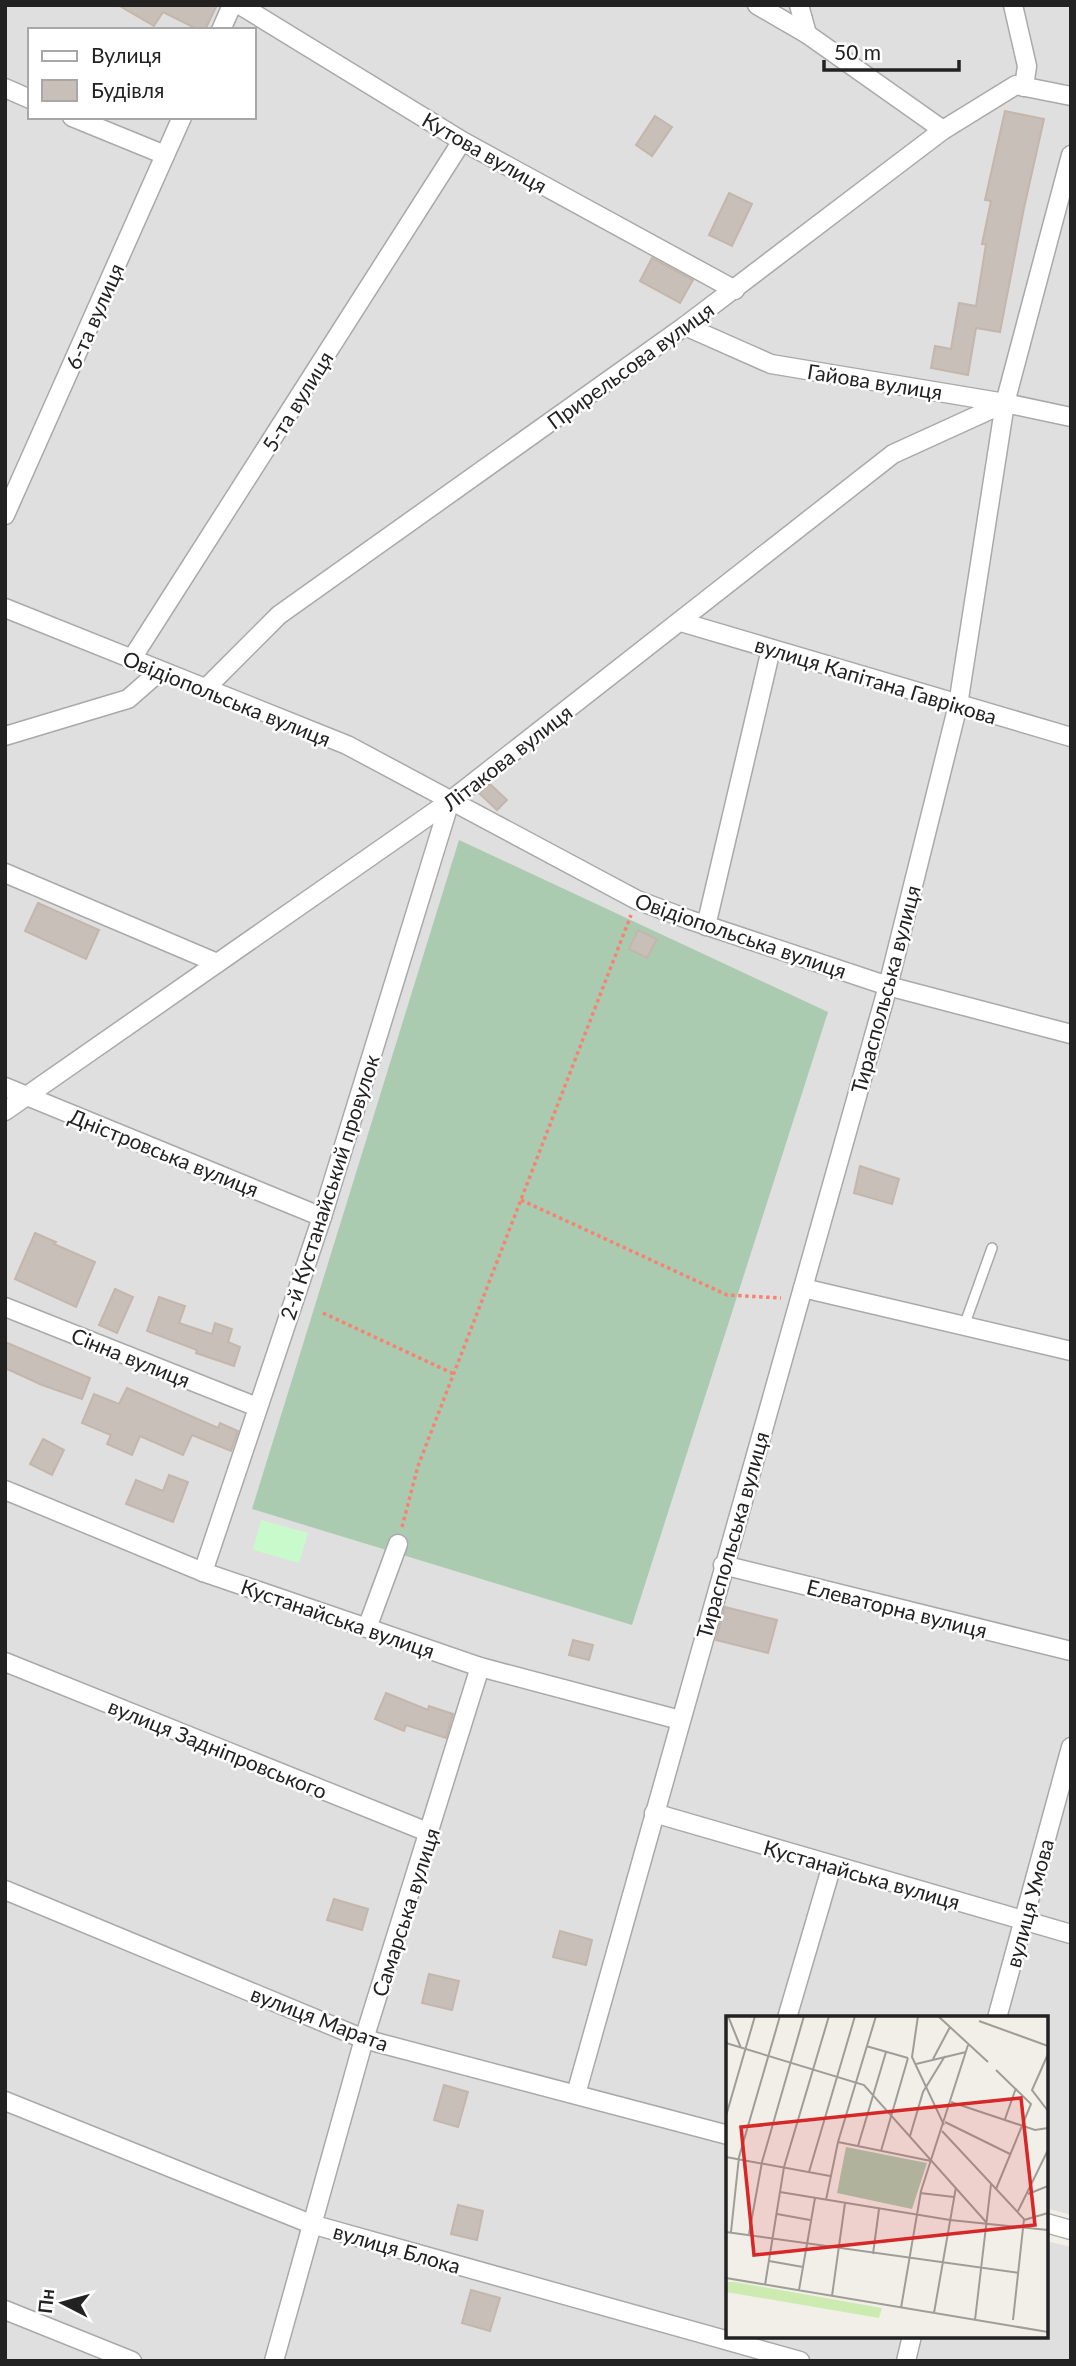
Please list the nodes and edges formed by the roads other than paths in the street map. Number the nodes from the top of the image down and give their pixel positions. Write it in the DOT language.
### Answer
graph roads {
  1 [pos="232,5"];
  2 [pos="240,5"];
  3 [pos="757,5"];
  4 [pos="799,5"];
  5 [pos="1013,5"];
  6 [pos="222,28"];
  7 [pos="807,34"];
  8 [pos="1024,87"];
  9 [pos="5,88"];
  10 [pos="1071,96"];
  11 [pos="28,98"];
  12 [pos="77,119"];
  13 [pos="181,119"];
  14 [pos="943,131"];
  15 [pos="462,141"];
  16 [pos="165,155"];
  17 [pos="1071,155"];
  18 [pos="735,290"];
  19 [pos="685,326"];
  20 [pos="1006,403"];
  21 [pos="1071,417"];
  22 [pos="5,515"];
  23 [pos="5,608"];
  24 [pos="681,622"];
  25 [pos="771,649"];
  26 [pos="131,660"];
  27 [pos="160,671"];
  28 [pos="206,688"];
  29 [pos="958,705"];
  30 [pos="5,736"];
  31 [pos="1071,737"];
  32 [pos="450,801"];
  33 [pos="5,873"];
  34 [pos="706,926"];
  35 [pos="217,964"];
  36 [pos="888,986"];
  37 [pos="1071,1034"];
  38 [pos="5,1087"];
  39 [pos="26,1096"];
  40 [pos="5,1111"];
  41 [pos="322,1217"];
  42 [pos="992,1248"];
  43 [pos="801,1294"];
  44 [pos="5,1307"];
  45 [pos="964,1326"];
  46 [pos="1071,1352"];
  47 [pos="257,1407"];
  48 [pos="5,1490"];
  49 [pos="398,1544"];
  50 [pos="723,1565"];
  51 [pos="204,1572"];
  52 [pos="367,1628"];
  53 [pos="1071,1651"];
  54 [pos="5,1662"];
  55 [pos="480,1667"];
  56 [pos="680,1720"];
  57 [pos="1071,1747"];
  58 [pos="654,1813"];
  59 [pos="430,1833"];
  60 [pos="832,1865"];
  61 [pos="5,1890"];
  62 [pos="1024,1921"];
  63 [pos="1071,1934"];
  64 [pos="788,2016"];
  65 [pos="998,2016"];
  66 [pos="364,2039"];
  67 [pos="576,2094"];
  68 [pos="5,2101"];
  69 [pos="726,2134"];
  70 [pos="311,2224"];
  71 [pos="1048,2224"];
  72 [pos="1071,2230"];
  73 [pos="5,2310"];
  74 [pos="912,2338"];
  75 [pos="132,2361"];
  76 [pos="274,2361"];
  77 [pos="800,2361"];
  78 [pos="906,2361"];
  1 -- 6 [label="street"];
  2 -- 15 [label="street, Кутова вулиця"];
  3 -- 7 [label="street"];
  4 -- 7 [label="street"];
  5 -- 8 [label="street"];
  7 -- 14 [label="street"];
  8 -- 10 [label="street"];
  8 -- 14 [label="street, Прирельсова вулиця"];
  9 -- 11 [label="street"];
  12 -- 16 [label="street"];
  13 -- 16 [label="street, 6-та вулиця"];
  14 -- 18 [label="street, Прирельсова вулиця"];
  15 -- 18 [label="street, Кутова вулиця"];
  15 -- 26 [label="street, 5-та вулиця"];
  16 -- 22 [label="street, 6-та вулиця"];
  17 -- 20 [label="street, Тираспольська вулиця"];
  18 -- 19 [label="street, Прирельсова вулиця"];
  19 -- 20 [label="street, Гайова вулиця"];
  19 -- 28 [label="street, Прирельсова вулиця"];
  20 -- 21 [label="street, Гайова вулиця"];
  20 -- 24 [label="street, Літакова вулиця"];
  20 -- 29 [label="street, Тираспольська вулиця"];
  23 -- 26 [label="street, Овідіопольська вулиця"];
  24 -- 25 [label="street, вулиця Капітана Гаврікова"];
  24 -- 32 [label="street, Літакова вулиця"];
  25 -- 29 [label="street, вулиця Капітана Гаврікова"];
  25 -- 34 [label="street"];
  26 -- 27 [label="street, Овідіопольська вулиця"];
  27 -- 28 [label="street, Овідіопольська вулиця"];
  27 -- 30 [label="street"];
  28 -- 32 [label="street, Овідіопольська вулиця"];
  29 -- 31 [label="street, вулиця Капітана Гаврікова"];
  29 -- 36 [label="street, Тираспольська вулиця"];
  32 -- 34 [label="street, Овідіопольська вулиця"];
  32 -- 35 [label="street, Літакова вулиця"];
  32 -- 41 [label="street, 2-й Кустанайський провулок"];
  33 -- 35 [label="street"];
  34 -- 36 [label="street, Овідіопольська вулиця"];
  35 -- 39 [label="street, Літакова вулиця"];
  36 -- 37 [label="street, Овідіопольська вулиця"];
  36 -- 43 [label="street, Тираспольська вулиця"];
  38 -- 39 [label="street, Дністровська вулиця"];
  39 -- 40 [label="street, Літакова вулиця"];
  39 -- 41 [label="street, Дністровська вулиця"];
  41 -- 47 [label="street, 2-й Кустанайський провулок"];
  42 -- 45 [label="lane"];
  43 -- 45 [label="street"];
  43 -- 50 [label="street, Тираспольська вулиця"];
  44 -- 47 [label="street, Сінна вулиця"];
  45 -- 46 [label="street"];
  47 -- 51 [label="street, 2-й Кустанайський провулок"];
  48 -- 51 [label="street, Кустанайська вулиця"];
  49 -- 52 [label="street"];
  50 -- 53 [label="street, Елеваторна вулиця"];
  50 -- 56 [label="street, Тираспольська вулиця"];
  51 -- 52 [label="street, Кустанайська вулиця"];
  52 -- 55 [label="street, Кустанайська вулиця"];
  54 -- 59 [label="street, вулиця Задніпровського"];
  55 -- 56 [label="street, Кустанайська вулиця"];
  55 -- 59 [label="street, Самарська вулиця"];
  56 -- 58 [label="street, Тираспольська вулиця"];
  57 -- 62 [label="street, вулиця Умова"];
  58 -- 60 [label="street, Кустанайська вулиця"];
  58 -- 67 [label="street, Тираспольська вулиця"];
  59 -- 66 [label="street, Самарська вулиця"];
  60 -- 62 [label="street, Кустанайська вулиця"];
  60 -- 64 [label="street"];
  61 -- 66 [label="street, вулиця Марата"];
  62 -- 63 [label="street, Кустанайська вулиця"];
  62 -- 65 [label="street, вулиця Умова"];
  66 -- 67 [label="street, вулиця Марата"];
  66 -- 70 [label="street, Самарська вулиця"];
  67 -- 69 [label="street, вулиця Марата"];
  68 -- 70 [label="street, вулиця Блока"];
  70 -- 76 [label="street, Самарська вулиця"];
  70 -- 77 [label="street, вулиця Блока"];
  71 -- 72 [label="street"];
  73 -- 75 [label="street"];
  74 -- 78 [label="street"];
}
